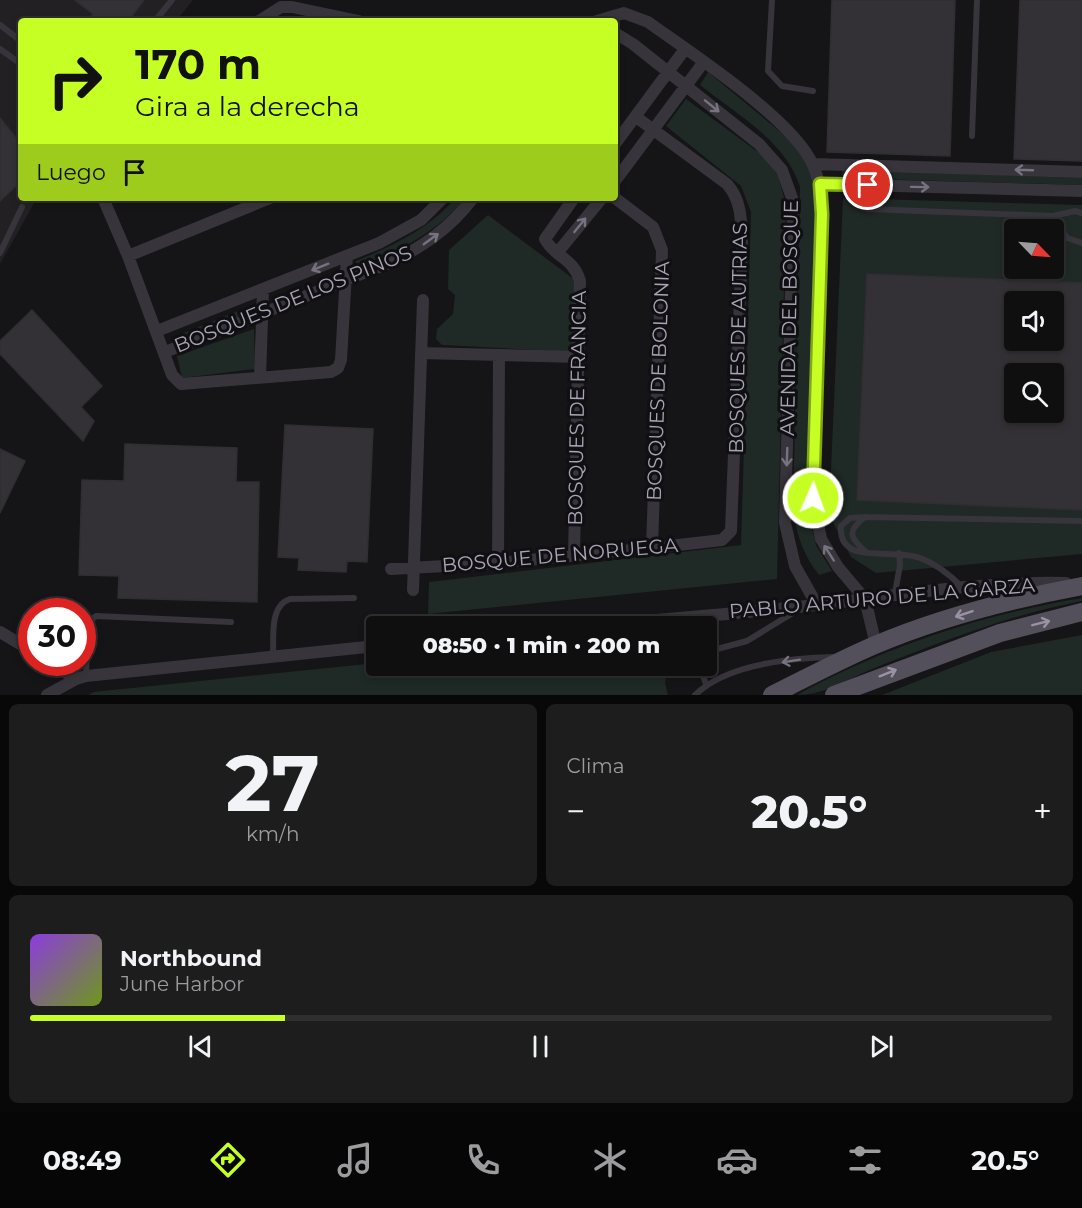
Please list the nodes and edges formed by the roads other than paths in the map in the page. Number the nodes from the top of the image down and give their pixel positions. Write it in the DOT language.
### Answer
graph roads {
  1 [pos="172,0"];
  2 [pos="772,0"];
  3 [pos="977,0"];
  4 [pos="158,18"];
  5 [pos="264,18"];
  6 [pos="344,18"];
  7 [pos="606,18"];
  8 [pos="0,25"];
  9 [pos="618,35"];
  10 [pos="18,39"];
  11 [pos="0,48"];
  12 [pos="686,49"];
  13 [pos="18,62"];
  14 [pos="703,63"];
  15 [pos="669,72"];
  16 [pos="687,86"];
  17 [pos="813,91"];
  18 [pos="636,117"];
  19 [pos="654,129"];
  20 [pos="972,136"];
  21 [pos="618,140"];
  22 [pos="813,164"];
  23 [pos="1082,172"];
  24 [pos="618,177"];
  25 [pos="820,184"];
  26 [pos="1082,191"];
  27 [pos="618,200"];
  28 [pos="104,201"];
  29 [pos="263,201"];
  30 [pos="440,201"];
  31 [pos="470,201"];
  32 [pos="571,201"];
  33 [pos="600,201"];
  34 [pos="22,207"];
  35 [pos="867,209"];
  36 [pos="1082,213"];
  37 [pos="1053,216"];
  38 [pos="1082,243"];
  39 [pos="558,252"];
  40 [pos="0,253"];
  41 [pos="128,256"];
  42 [pos="347,256"];
  43 [pos="345,281"];
  44 [pos="263,291"];
  45 [pos="423,300"];
  46 [pos="260,315"];
  47 [pos="157,331"];
  48 [pos="165,352"];
  49 [pos="421,353"];
  50 [pos="499,355"];
  51 [pos="579,357"];
  52 [pos="260,377"];
  53 [pos="865,517"];
  54 [pos="1082,521"];
  55 [pos="729,535"];
  56 [pos="652,548"];
  57 [pos="866,552"];
  58 [pos="898,553"];
  59 [pos="574,555"];
  60 [pos="498,562"];
  61 [pos="414,567"];
  62 [pos="391,569"];
  63 [pos="1082,585"];
  64 [pos="963,588"];
  65 [pos="413,590"];
  66 [pos="895,593"];
  67 [pos="354,598"];
  68 [pos="865,599"];
  69 [pos="810,605"];
  70 [pos="1082,612"];
  71 [pos="717,617"];
  72 [pos="231,622"];
  73 [pos="0,632"];
  74 [pos="18,643"];
  75 [pos="876,645"];
  76 [pos="366,646"];
  77 [pos="717,649"];
  78 [pos="273,657"];
  79 [pos="849,657"];
  80 [pos="703,676"];
  81 [pos="81,677"];
  82 [pos="706,684"];
  83 [pos="47,695"];
  84 [pos="695,695"];
  85 [pos="772,695"];
  86 [pos="834,695"];
  1 -- 4 [label="lane"];
  2 -- 17 [label="lane"];
  3 -- 20 [label="lane"];
  5 -- 6 [label="street"];
  7 -- 12 [label="street, AVENIDA DEL BOSQUE"];
  8 -- 10 [label="lane"];
  9 -- 15 [label="street, AVENIDA DEL BOSQUE"];
  11 -- 13 [label="lane"];
  12 -- 14 [label="street, AVENIDA DEL BOSQUE"];
  12 -- 15 [label="street"];
  14 -- 16 [label="street"];
  14 -- 22 [label="street, AVENIDA DEL BOSQUE"];
  15 -- 16 [label="street, AVENIDA DEL BOSQUE"];
  15 -- 18 [label="street"];
  16 -- 19 [label="street"];
  16 -- 69 [label="street, AVENIDA DEL BOSQUE, one-way"];
  18 -- 19 [label="street, BOSQUES DE AUTRIAS"];
  18 -- 21 [label="street"];
  19 -- 24 [label="street"];
  19 -- 55 [label="street, BOSQUES DE AUTRIAS"];
  23 -- 22 [label="street, one-way"];
  22 -- 25 [label="street, AVENIDA DEL BOSQUE"];
  25 -- 26 [label="street, one-way"];
  68 -- 25 [label="street, AVENIDA DEL BOSQUE, one-way"];
  27 -- 56 [label="street, BOSQUES DE BOLONIA"];
  28 -- 41 [label="street"];
  29 -- 41 [label="street"];
  30 -- 42 [label="street, BOSQUES DE LOS PINOS"];
  43 -- 31 [label="street, BOSQUES DE LOS PINOS, one-way"];
  32 -- 39 [label="street, BOSQUES DE FRANCIA"];
  39 -- 33 [label="street, one-way"];
  34 -- 40 [label="lane"];
  35 -- 37 [label="lane"];
  36 -- 37 [label="lane"];
  37 -- 38 [label="lane"];
  39 -- 51 [label="street, BOSQUES DE FRANCIA"];
  41 -- 47 [label="street"];
  42 -- 43 [label="street"];
  42 -- 44 [label="street, BOSQUES DE LOS PINOS, one-way"];
  43 -- 46 [label="street, BOSQUES DE LOS PINOS"];
  43 -- 52 [label="street"];
  44 -- 46 [label="street"];
  44 -- 47 [label="street, BOSQUES DE LOS PINOS"];
  45 -- 49 [label="street"];
  46 -- 48 [label="street, BOSQUES DE LOS PINOS"];
  46 -- 52 [label="street"];
  47 -- 48 [label="street"];
  48 -- 52 [label="street"];
  49 -- 50 [label="street"];
  49 -- 61 [label="street"];
  50 -- 51 [label="street"];
  50 -- 60 [label="street"];
  51 -- 59 [label="street, BOSQUES DE FRANCIA"];
  53 -- 54 [label="lane"];
  53 -- 57 [label="lane"];
  53 -- 57 [label="lane"];
  55 -- 56 [label="street, BOSQUE DE NORUEGA"];
  56 -- 59 [label="street, BOSQUE DE NORUEGA"];
  57 -- 58 [label="lane"];
  58 -- 64 [label="lane"];
  58 -- 66 [label="lane"];
  59 -- 60 [label="street, BOSQUE DE NORUEGA"];
  60 -- 61 [label="street, BOSQUE DE NORUEGA"];
  61 -- 62 [label="street, BOSQUE DE NORUEGA"];
  61 -- 65 [label="street"];
  63 -- 64 [label="street, PABLO ARTURO DE LA GARZA"];
  63 -- 75 [label="main road, one-way"];
  64 -- 66 [label="street, PABLO ARTURO DE LA GARZA"];
  66 -- 68 [label="street, PABLO ARTURO DE LA GARZA"];
  67 -- 78 [label="lane"];
  68 -- 69 [label="street, PABLO ARTURO DE LA GARZA"];
  68 -- 75 [label="street"];
  69 -- 71 [label="street, PABLO ARTURO DE LA GARZA"];
  69 -- 77 [label="lane"];
  86 -- 70 [label="main road, one-way"];
  72 -- 81 [label="lane"];
  73 -- 74 [label="street"];
  75 -- 79 [label="main road"];
  76 -- 78 [label="street"];
  78 -- 81 [label="street"];
  79 -- 82 [label="lane, one-way"];
  79 -- 85 [label="main road"];
  80 -- 82 [label="lane"];
  81 -- 83 [label="street"];
  82 -- 84 [label="lane"];
}
